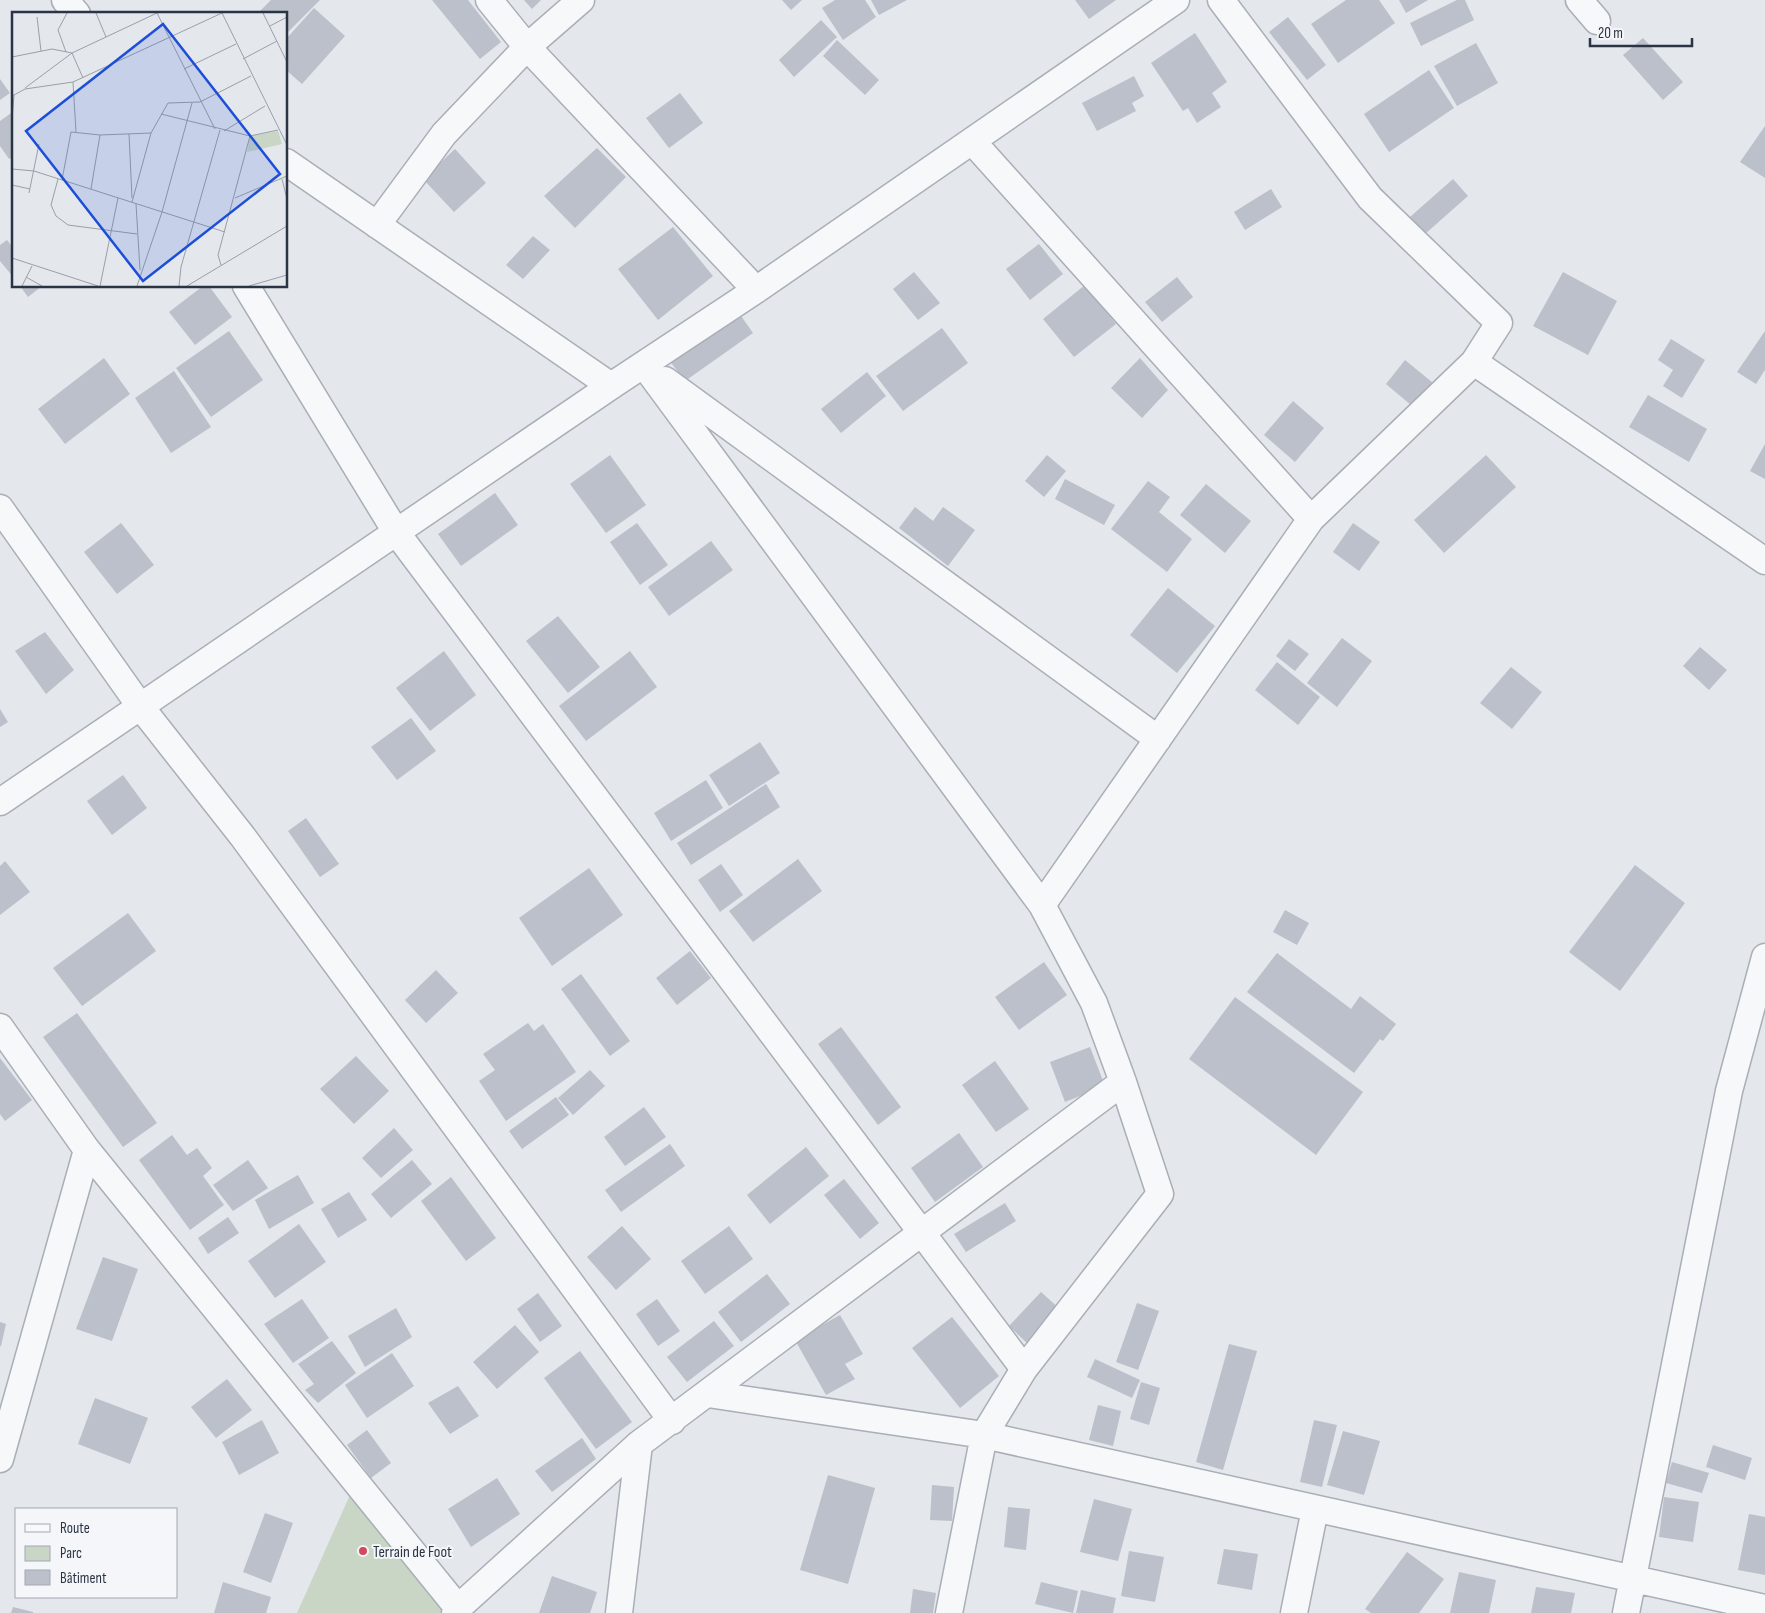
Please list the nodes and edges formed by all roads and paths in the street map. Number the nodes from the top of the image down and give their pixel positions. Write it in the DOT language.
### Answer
graph roads {
  1 [pos="65,0"];
  2 [pos="489,0"];
  3 [pos="580,0"];
  4 [pos="1176,0"];
  5 [pos="1221,0"];
  6 [pos="1579,0"];
  7 [pos="75,12"];
  8 [pos="1596,21"];
  9 [pos="527,48"];
  10 [pos="972,141"];
  11 [pos="288,163"];
  12 [pos="377,224"];
  13 [pos="247,288"];
  14 [pos="756,290"];
  15 [pos="1474,362"];
  16 [pos="644,365"];
  17 [pos="611,386"];
  18 [pos="0,508"];
  19 [pos="1311,519"];
  20 [pos="396,532"];
  21 [pos="1765,561"];
  22 [pos="140,706"];
  23 [pos="1158,739"];
  24 [pos="0,802"];
  25 [pos="1042,906"];
  26 [pos="1765,957"];
  27 [pos="0,1027"];
  28 [pos="1123,1082"];
  29 [pos="87,1150"];
  30 [pos="922,1233"];
  31 [pos="1024,1369"];
  32 [pos="708,1394"];
  33 [pos="672,1421"];
  34 [pos="984,1435"];
  35 [pos="640,1444"];
  36 [pos="0,1458"];
  37 [pos="1315,1509"];
  38 [pos="1634,1579"];
  39 [pos="1765,1608"];
  40 [pos="457,1610"];
  41 [pos="619,1613"];
  42 [pos="949,1613"];
  43 [pos="1294,1613"];
  44 [pos="1626,1613"];
  1 -- 7 [label="street"];
  2 -- 9 [label="street"];
  3 -- 9 [label="street"];
  4 -- 10 [label="street"];
  5 -- 15 [label="street"];
  6 -- 8 [label="street"];
  9 -- 12 [label="street"];
  9 -- 14 [label="street"];
  10 -- 14 [label="street"];
  10 -- 19 [label="street"];
  11 -- 12 [label="street"];
  12 -- 17 [label="street"];
  13 -- 20 [label="street"];
  14 -- 16 [label="street"];
  15 -- 19 [label="street"];
  15 -- 21 [label="street"];
  16 -- 17 [label="street"];
  16 -- 23 [label="street"];
  16 -- 25 [label="street"];
  17 -- 20 [label="street"];
  18 -- 22 [label="street"];
  19 -- 23 [label="street"];
  20 -- 22 [label="street"];
  20 -- 30 [label="street"];
  22 -- 24 [label="street"];
  22 -- 33 [label="street"];
  23 -- 25 [label="street"];
  25 -- 28 [label="street"];
  26 -- 38 [label="street"];
  27 -- 29 [label="street"];
  28 -- 30 [label="street"];
  28 -- 31 [label="street"];
  29 -- 36 [label="street"];
  29 -- 40 [label="street"];
  30 -- 31 [label="street"];
  30 -- 32 [label="street"];
  31 -- 34 [label="street"];
  32 -- 33 [label="street"];
  32 -- 34 [label="street"];
  33 -- 35 [label="street"];
  34 -- 37 [label="street"];
  34 -- 42 [label="street"];
  35 -- 40 [label="street"];
  35 -- 41 [label="street"];
  37 -- 38 [label="street"];
  37 -- 43 [label="street"];
  38 -- 39 [label="street"];
  38 -- 44 [label="street"];
}
